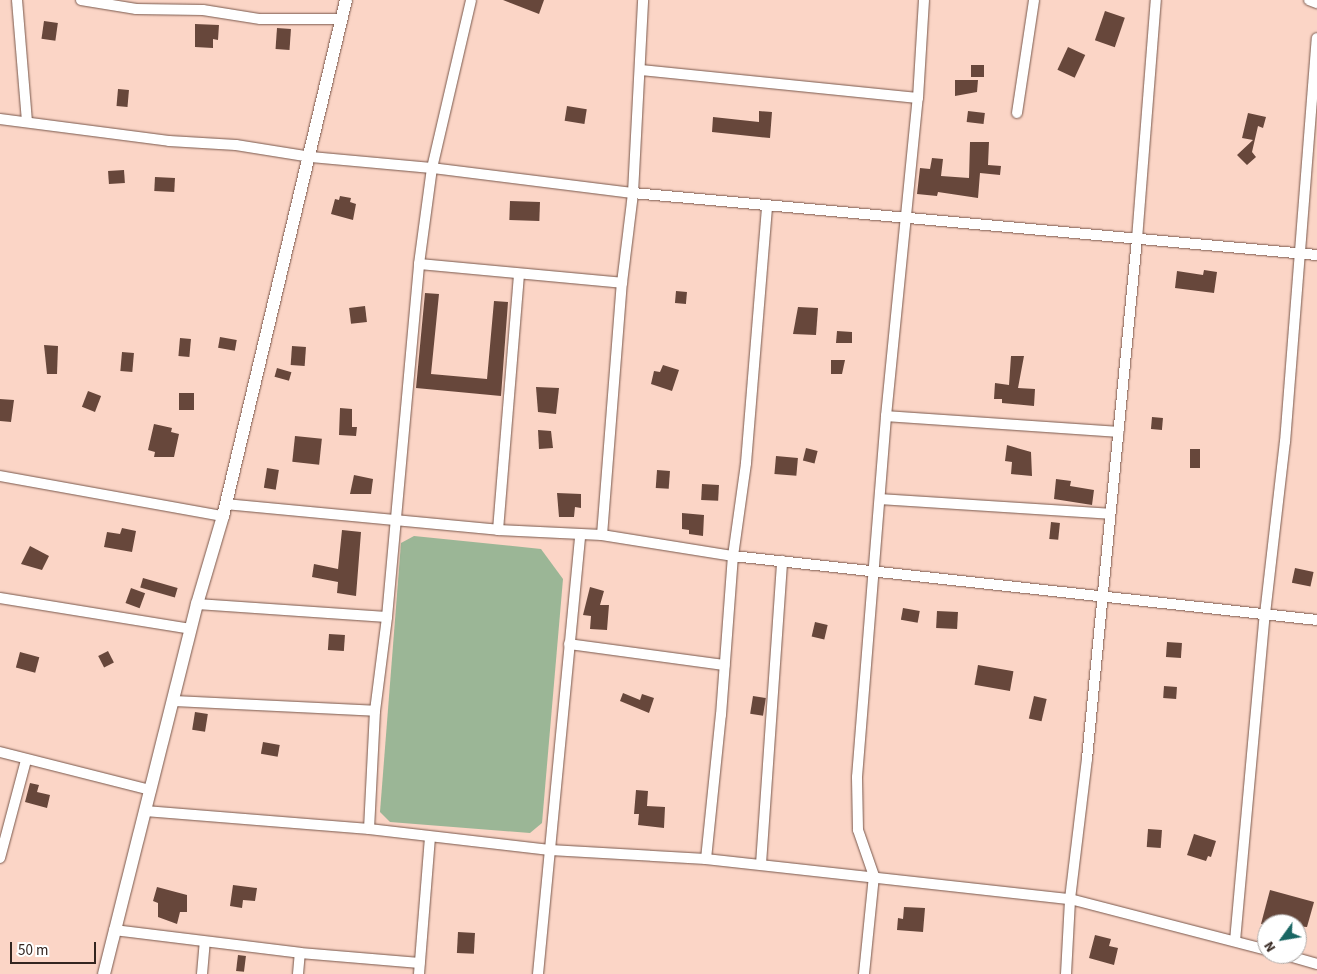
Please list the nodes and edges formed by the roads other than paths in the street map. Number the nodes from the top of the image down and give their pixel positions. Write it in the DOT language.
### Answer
graph roads {
  1 [pos="17,0"];
  2 [pos="81,0"];
  3 [pos="346,0"];
  4 [pos="471,0"];
  5 [pos="643,0"];
  6 [pos="924,0"];
  7 [pos="1034,0"];
  8 [pos="1156,0"];
  9 [pos="1308,0"];
  10 [pos="1317,3"];
  11 [pos="341,19"];
  12 [pos="1317,38"];
  13 [pos="641,70"];
  14 [pos="918,98"];
  15 [pos="1018,114"];
  16 [pos="0,119"];
  17 [pos="27,122"];
  18 [pos="311,157"];
  19 [pos="432,168"];
  20 [pos="633,193"];
  21 [pos="767,206"];
  22 [pos="906,216"];
  23 [pos="1137,239"];
  24 [pos="1299,252"];
  25 [pos="1317,255"];
  26 [pos="419,264"];
  27 [pos="519,276"];
  28 [pos="622,283"];
  29 [pos="886,416"];
  30 [pos="1118,432"];
  31 [pos="0,476"];
  32 [pos="880,499"];
  33 [pos="224,510"];
  34 [pos="1109,514"];
  35 [pos="396,519"];
  36 [pos="498,530"];
  37 [pos="580,535"];
  38 [pos="602,535"];
  39 [pos="733,556"];
  40 [pos="782,561"];
  41 [pos="874,571"];
  42 [pos="1100,597"];
  43 [pos="0,598"];
  44 [pos="197,604"];
  45 [pos="1265,614"];
  46 [pos="387,617"];
  47 [pos="1317,620"];
  48 [pos="191,629"];
  49 [pos="569,644"];
  50 [pos="725,665"];
  51 [pos="174,701"];
  52 [pos="375,711"];
  53 [pos="0,752"];
  54 [pos="26,760"];
  55 [pos="150,790"];
  56 [pos="145,811"];
  57 [pos="369,829"];
  58 [pos="430,837"];
  59 [pos="550,850"];
  60 [pos="0,858"];
  61 [pos="706,859"];
  62 [pos="761,864"];
  63 [pos="874,876"];
  64 [pos="1070,898"];
  65 [pos="114,930"];
  66 [pos="1236,941"];
  67 [pos="206,942"];
  68 [pos="1257,947"];
  69 [pos="300,953"];
  70 [pos="420,963"];
  71 [pos="104,974"];
  72 [pos="202,974"];
  73 [pos="298,974"];
  74 [pos="419,974"];
  75 [pos="538,974"];
  76 [pos="864,974"];
  77 [pos="1066,974"];
  1 -- 17 [label="street"];
  2 -- 11 [label="street"];
  3 -- 11 [label="street"];
  4 -- 19 [label="street"];
  5 -- 13 [label="street"];
  6 -- 14 [label="street"];
  7 -- 15 [label="street"];
  8 -- 23 [label="street"];
  9 -- 10 [label="street"];
  11 -- 18 [label="street"];
  12 -- 24 [label="street"];
  13 -- 14 [label="street"];
  13 -- 20 [label="street"];
  14 -- 22 [label="street"];
  16 -- 17 [label="street"];
  17 -- 18 [label="street"];
  18 -- 19 [label="street"];
  18 -- 33 [label="street"];
  19 -- 20 [label="street"];
  19 -- 26 [label="street"];
  20 -- 21 [label="street"];
  20 -- 28 [label="street"];
  21 -- 22 [label="street"];
  21 -- 39 [label="street"];
  22 -- 23 [label="street"];
  22 -- 29 [label="street"];
  23 -- 24 [label="street"];
  23 -- 30 [label="street"];
  24 -- 25 [label="street"];
  24 -- 45 [label="street"];
  26 -- 27 [label="street"];
  26 -- 35 [label="street"];
  27 -- 28 [label="street"];
  27 -- 36 [label="street"];
  28 -- 38 [label="street"];
  29 -- 30 [label="street"];
  29 -- 32 [label="street"];
  30 -- 34 [label="street"];
  31 -- 33 [label="street"];
  32 -- 34 [label="street"];
  32 -- 41 [label="street"];
  33 -- 35 [label="street"];
  33 -- 44 [label="street"];
  34 -- 42 [label="street"];
  35 -- 36 [label="street"];
  35 -- 46 [label="street"];
  36 -- 37 [label="street"];
  37 -- 38 [label="street"];
  37 -- 49 [label="street"];
  38 -- 39 [label="street"];
  39 -- 40 [label="street"];
  39 -- 50 [label="street"];
  40 -- 41 [label="street"];
  40 -- 62 [label="street"];
  41 -- 42 [label="street"];
  41 -- 63 [label="street"];
  42 -- 45 [label="street"];
  42 -- 64 [label="street"];
  43 -- 48 [label="street"];
  44 -- 46 [label="street"];
  44 -- 48 [label="street"];
  45 -- 47 [label="street"];
  45 -- 66 [label="street"];
  46 -- 52 [label="street"];
  48 -- 51 [label="street"];
  49 -- 50 [label="street"];
  49 -- 59 [label="street"];
  50 -- 61 [label="street"];
  51 -- 52 [label="street"];
  51 -- 55 [label="street"];
  52 -- 57 [label="street"];
  53 -- 54 [label="street"];
  54 -- 55 [label="street"];
  54 -- 60 [label="street"];
  55 -- 56 [label="street"];
  56 -- 57 [label="street"];
  56 -- 65 [label="street"];
  57 -- 58 [label="street"];
  58 -- 59 [label="street"];
  58 -- 70 [label="street"];
  59 -- 61 [label="street"];
  59 -- 75 [label="street"];
  61 -- 62 [label="street"];
  62 -- 63 [label="street"];
  63 -- 64 [label="street"];
  63 -- 76 [label="street"];
  64 -- 66 [label="street"];
  64 -- 77 [label="street"];
  65 -- 67 [label="street"];
  65 -- 71 [label="street"];
  66 -- 68 [label="street"];
  67 -- 69 [label="street"];
  67 -- 72 [label="street"];
  69 -- 70 [label="street"];
  69 -- 73 [label="street"];
  70 -- 74 [label="street"];
}
